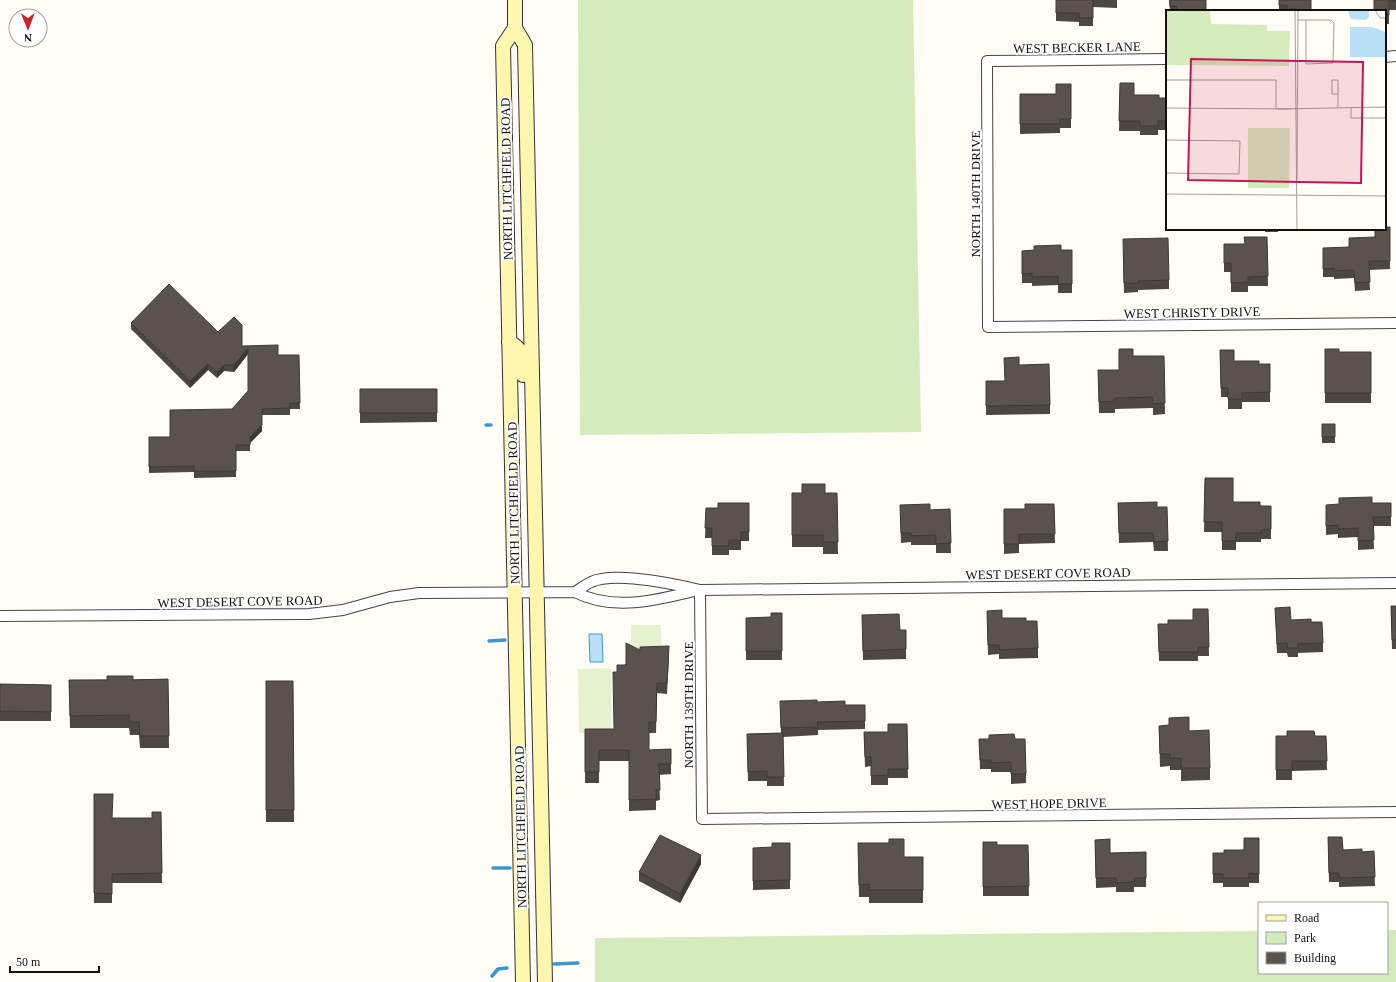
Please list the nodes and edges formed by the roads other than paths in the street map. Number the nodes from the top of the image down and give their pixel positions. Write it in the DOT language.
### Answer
graph roads {
  1 [pos="515,0"];
  2 [pos="515,28"];
  3 [pos="1396,56"];
  4 [pos="1386,57"];
  5 [pos="1166,59"];
  6 [pos="987,60"];
  7 [pos="1396,323"];
  8 [pos="988,327"];
  9 [pos="509,342"];
  10 [pos="534,408"];
  11 [pos="1396,583"];
  12 [pos="700,590"];
  13 [pos="515,592"];
  14 [pos="536,592"];
  15 [pos="575,592"];
  16 [pos="0,616"];
  17 [pos="1396,812"];
  18 [pos="702,819"];
  19 [pos="523,982"];
  20 [pos="545,982"];
  1 -- 2 [label="main road"];
  2 -- 9 [label="main road, NORTH LITCHFIELD ROAD"];
  2 -- 10 [label="main road, NORTH LITCHFIELD ROAD"];
  3 -- 4 [label="street"];
  5 -- 6 [label="street, WEST BECKER LANE"];
  6 -- 8 [label="street, NORTH 140TH DRIVE"];
  7 -- 8 [label="street, WEST CHRISTY DRIVE"];
  9 -- 10 [label="main road"];
  9 -- 13 [label="main road, NORTH LITCHFIELD ROAD"];
  10 -- 14 [label="main road, NORTH LITCHFIELD ROAD"];
  11 -- 12 [label="street, WEST DESERT COVE ROAD"];
  12 -- 15 [label="street, WEST DESERT COVE ROAD"];
  12 -- 15 [label="street, WEST DESERT COVE ROAD"];
  12 -- 18 [label="street, NORTH 139TH DRIVE"];
  13 -- 14 [label="street, WEST DESERT COVE ROAD"];
  13 -- 16 [label="street, WEST DESERT COVE ROAD"];
  13 -- 19 [label="main road, NORTH LITCHFIELD ROAD"];
  14 -- 15 [label="street, WEST DESERT COVE ROAD"];
  14 -- 20 [label="main road, NORTH LITCHFIELD ROAD"];
  17 -- 18 [label="street, WEST HOPE DRIVE"];
}
